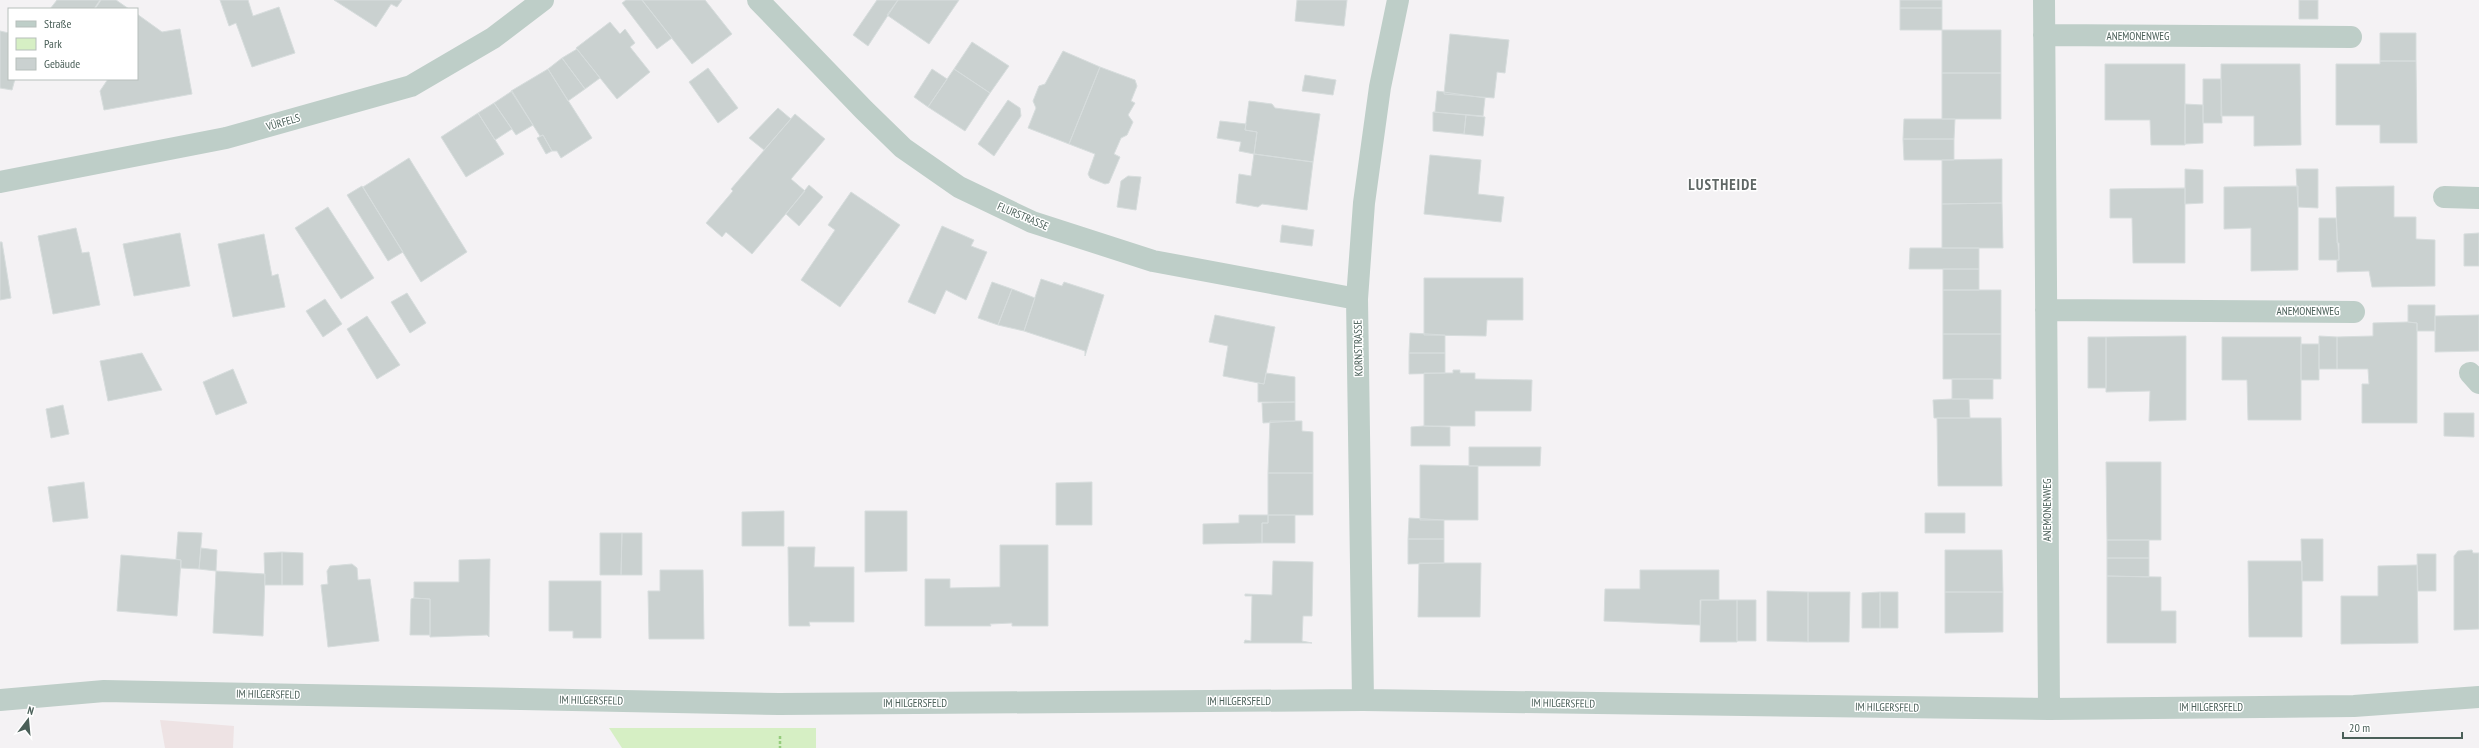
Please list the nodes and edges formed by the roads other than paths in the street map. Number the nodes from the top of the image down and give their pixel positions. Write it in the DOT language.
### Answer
graph roads {
  1 [pos="543,0"];
  2 [pos="758,0"];
  3 [pos="1398,0"];
  4 [pos="2044,0"];
  5 [pos="2044,35"];
  6 [pos="2351,37"];
  7 [pos="0,182"];
  8 [pos="2444,198"];
  9 [pos="2479,198"];
  10 [pos="1358,299"];
  11 [pos="2046,310"];
  12 [pos="2354,312"];
  13 [pos="2479,697"];
  14 [pos="0,700"];
  15 [pos="1363,700"];
  16 [pos="2049,710"];
  1 -- 7 [label="street, VÜRFELS"];
  2 -- 10 [label="street, FLURSTRASSE"];
  3 -- 10 [label="street, KORNSTRASSE"];
  4 -- 5 [label="street, ANEMONENWEG"];
  5 -- 6 [label="street, ANEMONENWEG"];
  5 -- 11 [label="street, ANEMONENWEG"];
  8 -- 9 [label="street"];
  10 -- 15 [label="street, KORNSTRASSE"];
  11 -- 12 [label="street, ANEMONENWEG"];
  11 -- 16 [label="street, ANEMONENWEG"];
  13 -- 16 [label="street, IM HILGERSFELD"];
  14 -- 15 [label="street, IM HILGERSFELD"];
  15 -- 16 [label="street, IM HILGERSFELD"];
}
